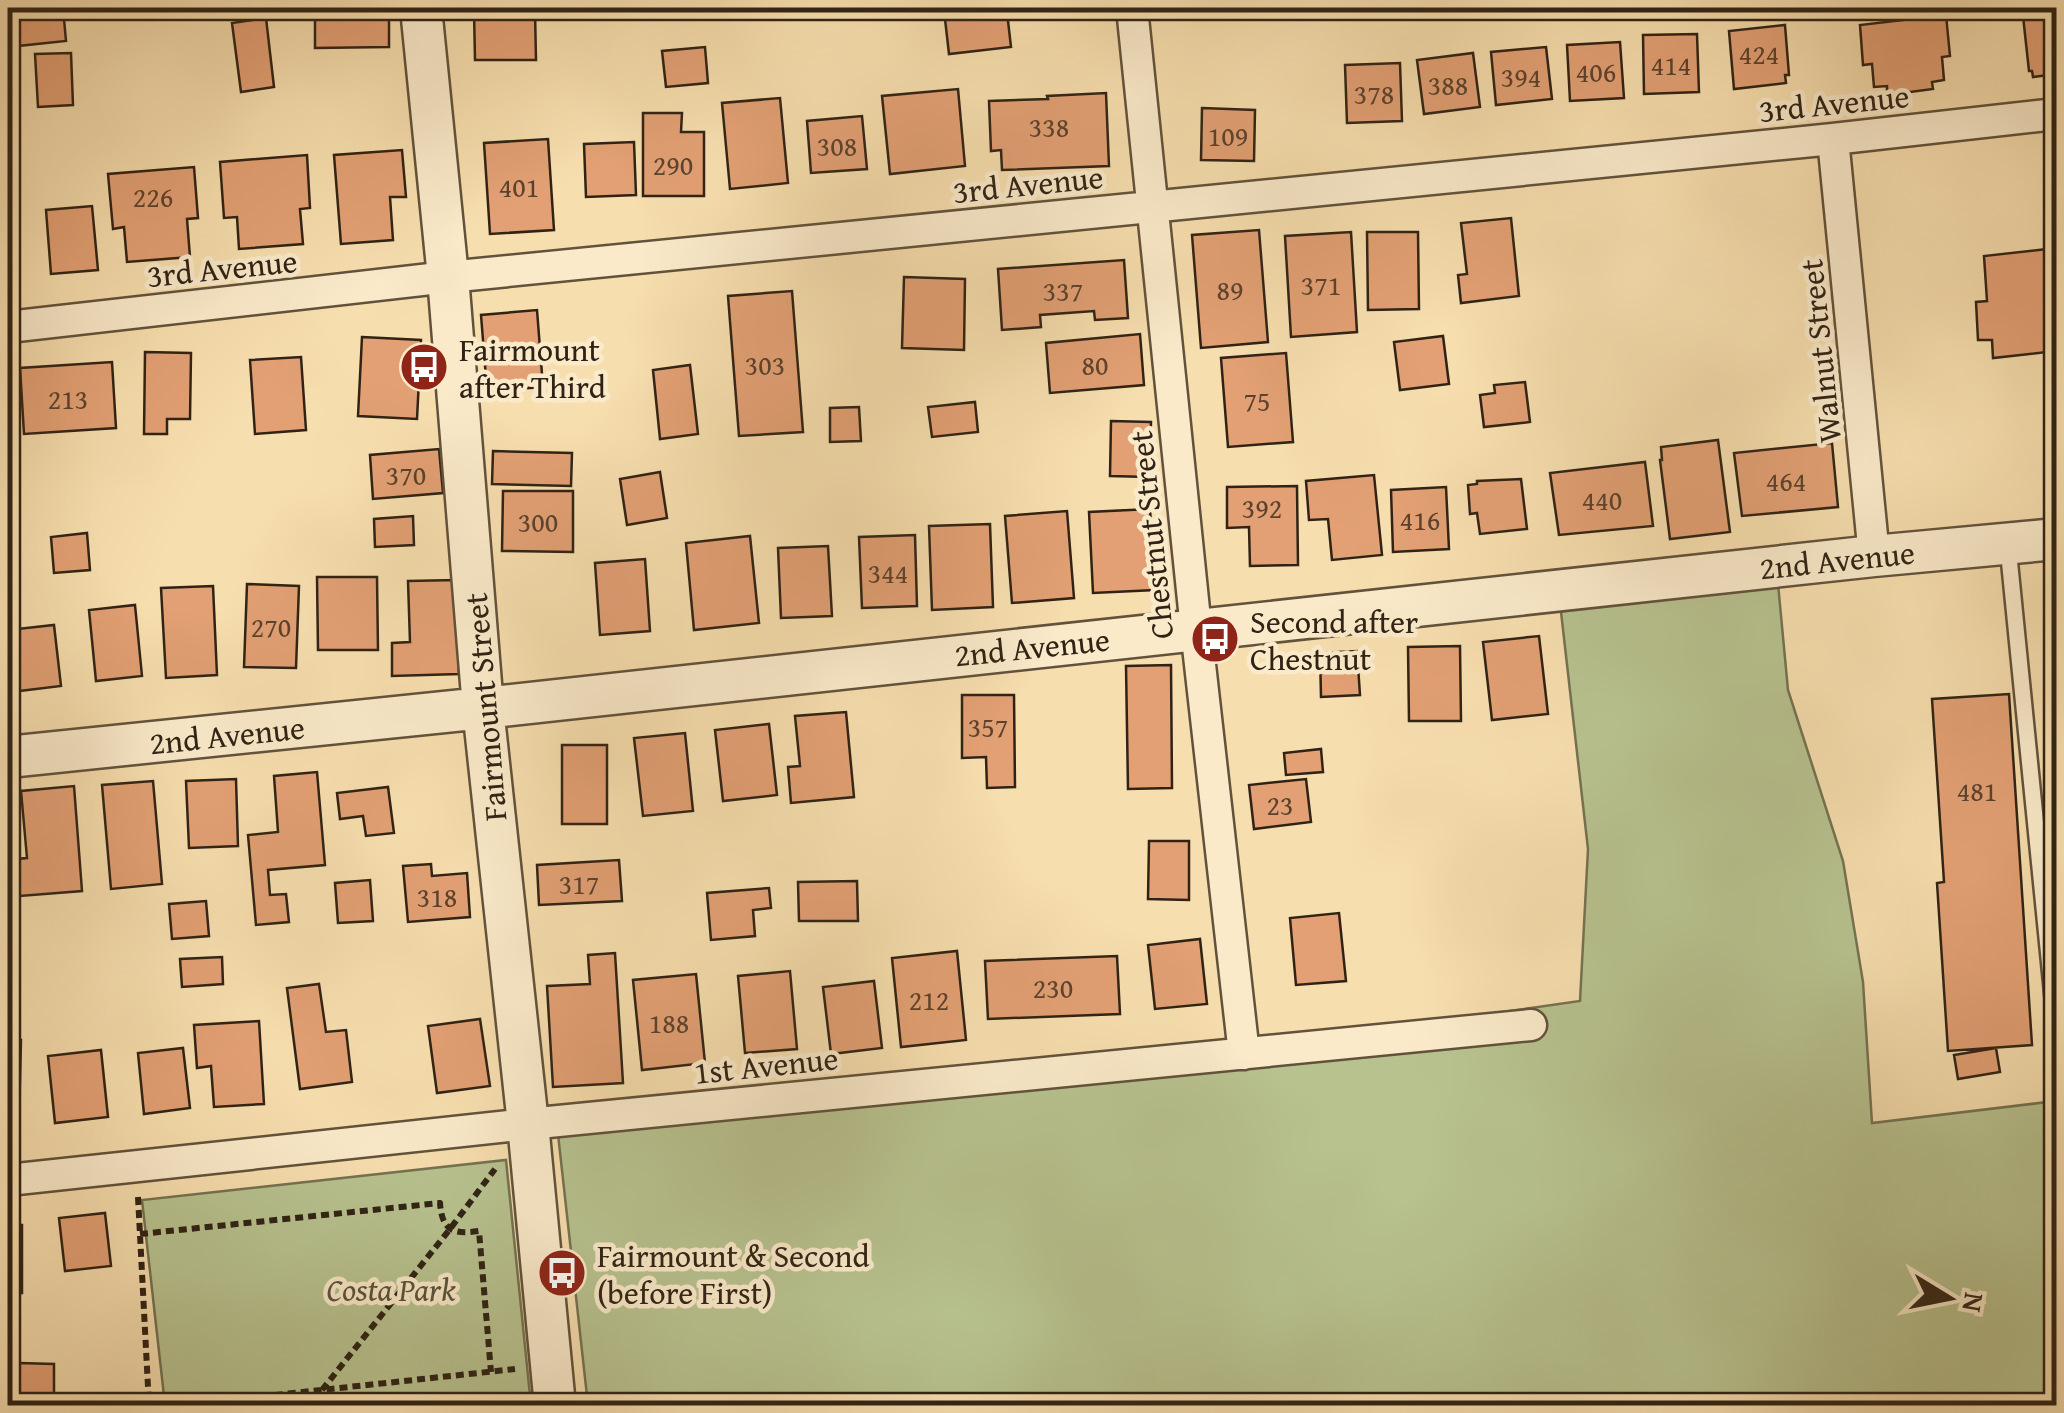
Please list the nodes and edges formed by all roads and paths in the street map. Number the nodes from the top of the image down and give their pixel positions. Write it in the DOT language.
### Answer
graph roads {
  1 [pos="421,8"];
  2 [pos="1132,8"];
  3 [pos="2056,114"];
  4 [pos="1834,139"];
  5 [pos="1151,207"];
  6 [pos="448,278"];
  7 [pos="8,327"];
  8 [pos="2056,539"];
  9 [pos="2008,544"];
  10 [pos="1874,556"];
  11 [pos="1196,629"];
  12 [pos="483,708"];
  13 [pos="8,757"];
  14 [pos="1531,1025"];
  15 [pos="2056,1028"];
  16 [pos="1244,1054"];
  17 [pos="528,1124"];
  18 [pos="8,1180"];
  19 [pos="137,1187"];
  20 [pos="450,1229"];
  21 [pos="140,1234"];
  22 [pos="551,1365"];
  23 [pos="491,1372"];
  24 [pos="322,1390"];
  25 [pos="148,1406"];
  26 [pos="211,1406"];
  27 [pos="555,1406"];
  1 -- 6 [label="street, Fairmount Street"];
  2 -- 5 [label="street, Chestnut Street"];
  3 -- 4 [label="street, 3rd Avenue"];
  4 -- 5 [label="street, 3rd Avenue"];
  4 -- 10 [label="street, Walnut Street"];
  5 -- 6 [label="street, 3rd Avenue"];
  5 -- 11 [label="street, Chestnut Street"];
  6 -- 7 [label="street, 3rd Avenue"];
  6 -- 12 [label="street, Fairmount Street"];
  8 -- 9 [label="street, 2nd Avenue"];
  9 -- 10 [label="street, 2nd Avenue"];
  9 -- 15 [label="lane"];
  10 -- 11 [label="street, 2nd Avenue"];
  11 -- 12 [label="street, 2nd Avenue"];
  11 -- 16 [label="street, Chestnut Street"];
  12 -- 13 [label="street, 2nd Avenue"];
  12 -- 17 [label="street, Fairmount Street"];
  14 -- 16 [label="street, 1st Avenue"];
  16 -- 17 [label="street, 1st Avenue"];
  17 -- 18 [label="street, 1st Avenue"];
  17 -- 20 [label="path"];
  17 -- 22 [label="street, Fairmount Street"];
  19 -- 21 [label="path"];
  20 -- 21 [label="path"];
  20 -- 23 [label="path"];
  20 -- 24 [label="path"];
  21 -- 25 [label="path"];
  22 -- 23 [label="path"];
  22 -- 27 [label="street, Fairmount Street"];
  23 -- 24 [label="path"];
  24 -- 26 [label="path"];
}
